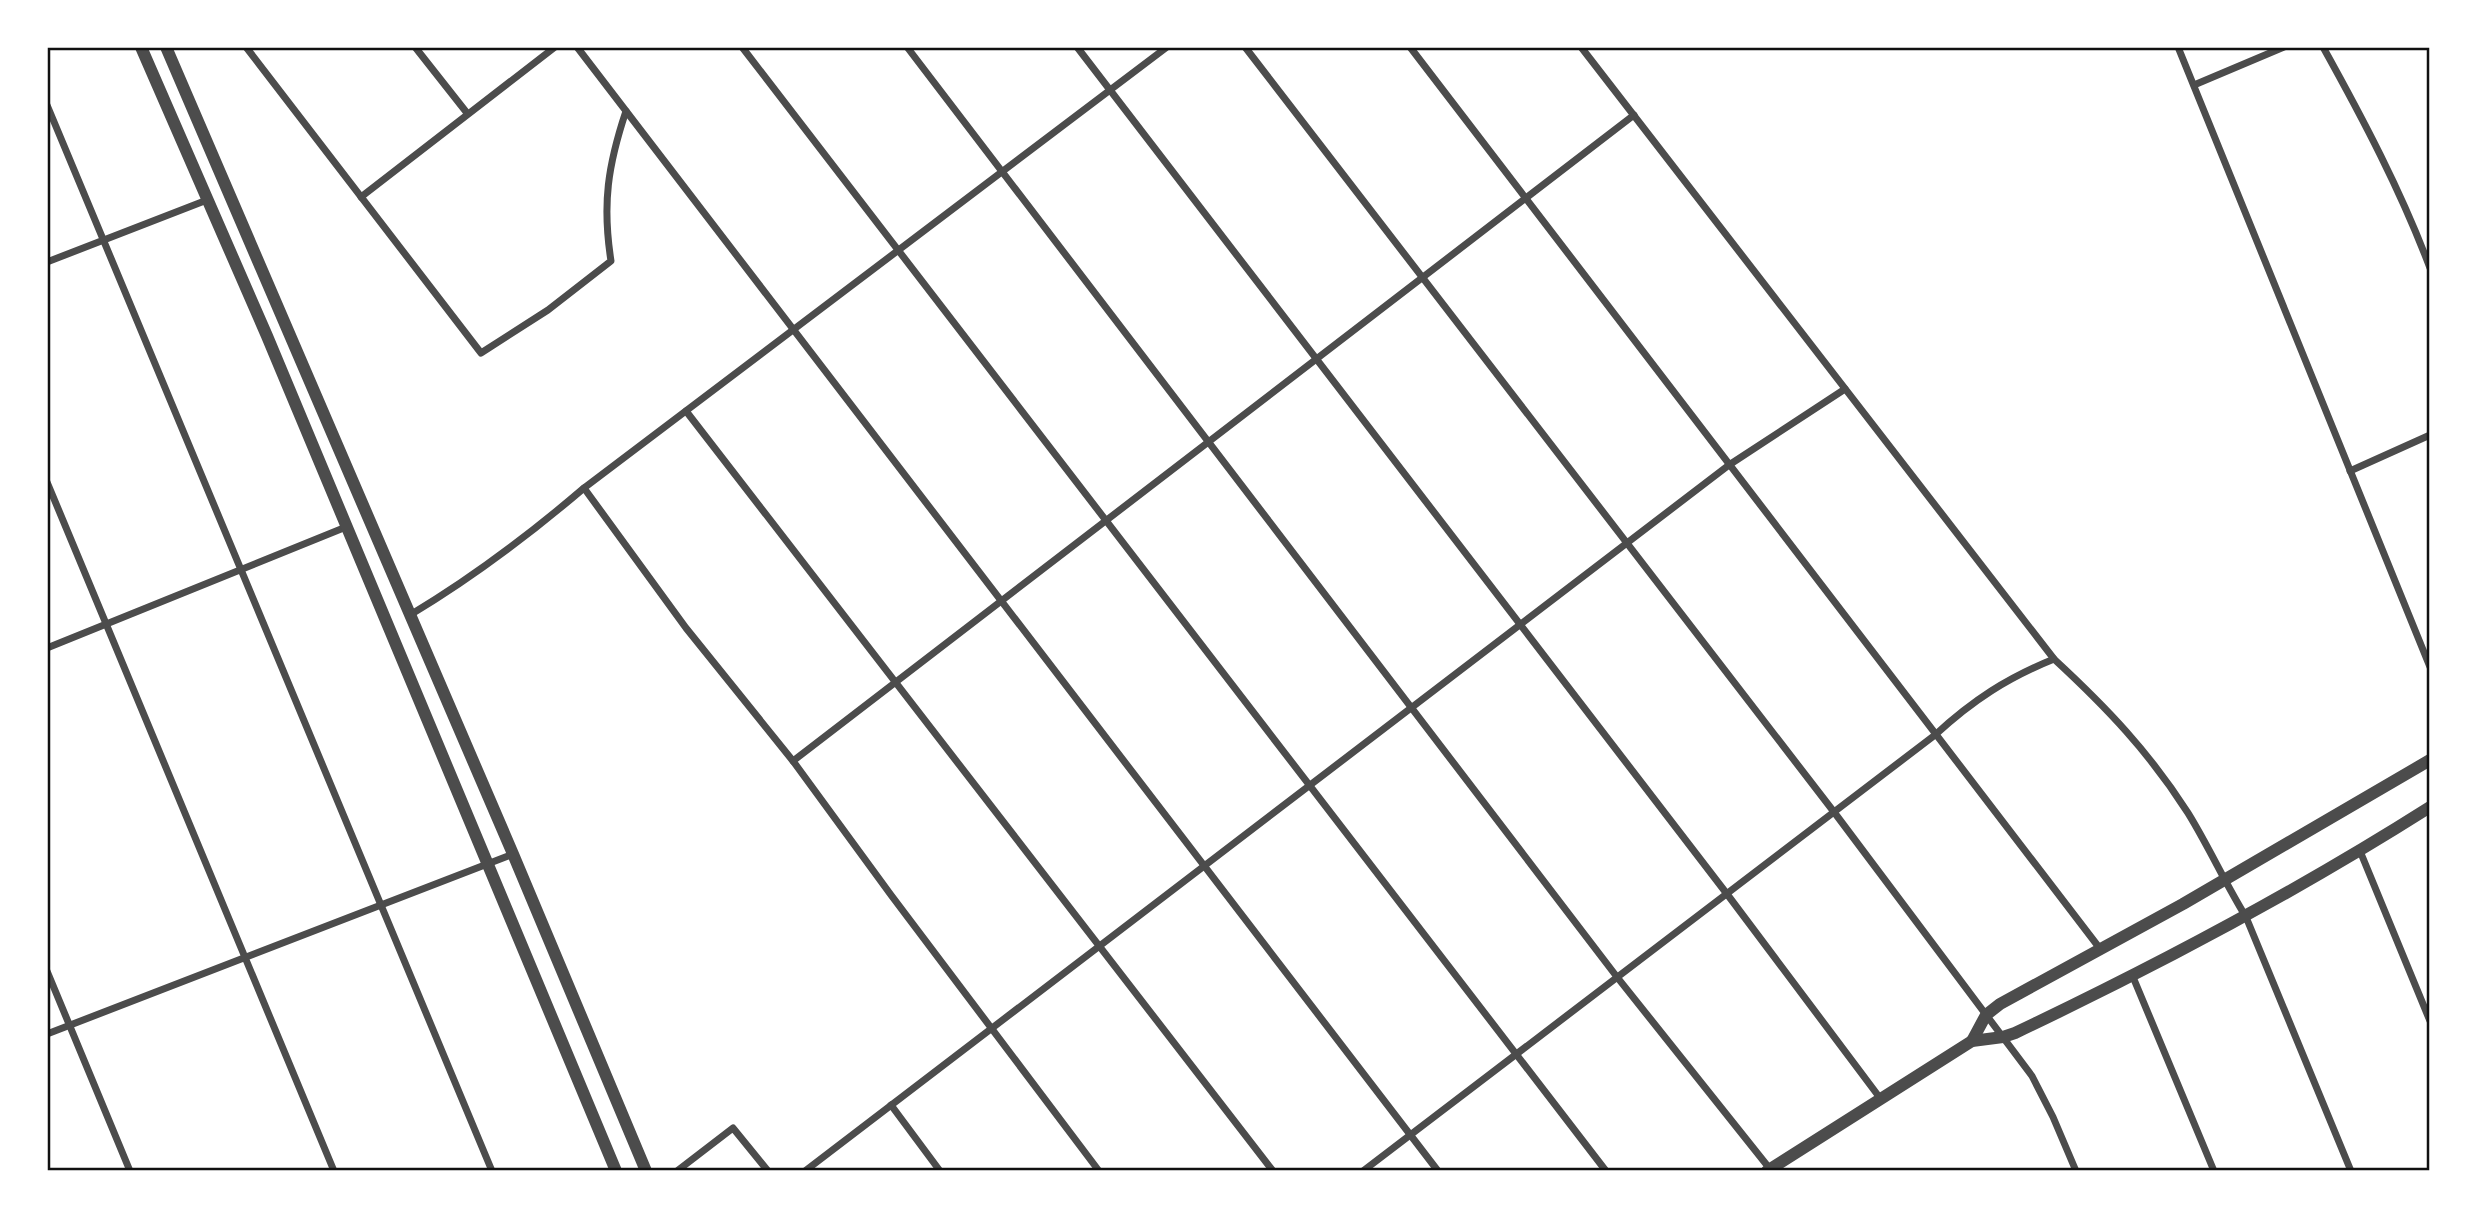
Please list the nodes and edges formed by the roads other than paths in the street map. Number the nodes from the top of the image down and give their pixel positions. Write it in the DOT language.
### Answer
graph roads {
  1 [pos="141,47"];
  2 [pos="166,47"];
  3 [pos="246,47"];
  4 [pos="415,47"];
  5 [pos="555,47"];
  6 [pos="578,47"];
  7 [pos="742,47"];
  8 [pos="907,47"];
  9 [pos="1077,47"];
  10 [pos="1167,47"];
  11 [pos="1245,47"];
  12 [pos="1410,47"];
  13 [pos="1581,47"];
  14 [pos="2178,47"];
  15 [pos="2284,47"];
  16 [pos="2323,47"];
  17 [pos="2194,85"];
  18 [pos="1110,91"];
  19 [pos="47,105"];
  20 [pos="626,111"];
  21 [pos="467,113"];
  22 [pos="1633,115"];
  23 [pos="1003,171"];
  24 [pos="361,197"];
  25 [pos="1525,198"];
  26 [pos="207,200"];
  27 [pos="104,241"];
  28 [pos="899,250"];
  29 [pos="47,262"];
  30 [pos="2430,268"];
  31 [pos="1422,277"];
  32 [pos="794,330"];
  33 [pos="1317,358"];
  34 [pos="1845,389"];
  35 [pos="685,411"];
  36 [pos="2430,435"];
  37 [pos="1208,442"];
  38 [pos="1729,465"];
  39 [pos="2350,471"];
  40 [pos="47,482"];
  41 [pos="584,488"];
  42 [pos="1106,520"];
  43 [pos="346,527"];
  44 [pos="1627,543"];
  45 [pos="242,570"];
  46 [pos="1001,601"];
  47 [pos="410,615"];
  48 [pos="1521,624"];
  49 [pos="107,625"];
  50 [pos="47,648"];
  51 [pos="2054,659"];
  52 [pos="2430,667"];
  53 [pos="895,683"];
  54 [pos="1411,708"];
  55 [pos="1935,735"];
  56 [pos="2430,760"];
  57 [pos="793,761"];
  58 [pos="1310,785"];
  59 [pos="2430,807"];
  60 [pos="1834,812"];
  61 [pos="2360,851"];
  62 [pos="513,854"];
  63 [pos="488,864"];
  64 [pos="1203,866"];
  65 [pos="2224,881"];
  66 [pos="1727,894"];
  67 [pos="381,905"];
  68 [pos="2246,917"];
  69 [pos="1099,946"];
  70 [pos="2101,950"];
  71 [pos="245,957"];
  72 [pos="47,971"];
  73 [pos="1617,977"];
  74 [pos="2133,977"];
  75 [pos="1986,1015"];
  76 [pos="2430,1021"];
  77 [pos="70,1025"];
  78 [pos="990,1029"];
  79 [pos="47,1034"];
  80 [pos="2003,1037"];
  81 [pos="1972,1041"];
  82 [pos="1517,1055"];
  83 [pos="1880,1098"];
  84 [pos="891,1105"];
  85 [pos="1410,1135"];
  86 [pos="1769,1170"];
  87 [pos="130,1171"];
  88 [pos="334,1171"];
  89 [pos="492,1171"];
  90 [pos="616,1171"];
  91 [pos="646,1171"];
  92 [pos="677,1171"];
  93 [pos="768,1171"];
  94 [pos="805,1171"];
  95 [pos="940,1171"];
  96 [pos="1099,1171"];
  97 [pos="1273,1171"];
  98 [pos="1363,1171"];
  99 [pos="1438,1171"];
  100 [pos="1606,1171"];
  101 [pos="2076,1171"];
  102 [pos="2214,1171"];
  103 [pos="2351,1171"];
  1 -- 26 [label="street"];
  2 -- 47 [label="street"];
  3 -- 24 [label="street"];
  4 -- 21 [label="street"];
  5 -- 21 [label="street"];
  6 -- 20 [label="street"];
  7 -- 28 [label="street"];
  8 -- 23 [label="street"];
  9 -- 18 [label="street"];
  10 -- 18 [label="street"];
  11 -- 31 [label="street"];
  12 -- 25 [label="street"];
  13 -- 22 [label="street"];
  14 -- 17 [label="street"];
  15 -- 17 [label="street"];
  16 -- 30 [label="street"];
  17 -- 39 [label="street"];
  18 -- 23 [label="street"];
  18 -- 33 [label="street"];
  19 -- 27 [label="street"];
  20 -- 24 [label="street"];
  20 -- 32 [label="street"];
  21 -- 24 [label="street"];
  22 -- 25 [label="street"];
  22 -- 34 [label="street"];
  23 -- 28 [label="street"];
  23 -- 37 [label="street"];
  25 -- 31 [label="street"];
  25 -- 38 [label="street"];
  26 -- 27 [label="street"];
  26 -- 43 [label="street"];
  27 -- 29 [label="street"];
  27 -- 45 [label="street"];
  28 -- 32 [label="street"];
  28 -- 42 [label="street"];
  31 -- 33 [label="street"];
  31 -- 44 [label="street"];
  32 -- 35 [label="street"];
  32 -- 46 [label="street"];
  33 -- 37 [label="street"];
  33 -- 48 [label="street"];
  34 -- 38 [label="street"];
  34 -- 51 [label="street"];
  35 -- 41 [label="street"];
  35 -- 53 [label="street"];
  36 -- 39 [label="street"];
  37 -- 42 [label="street"];
  37 -- 54 [label="street"];
  38 -- 44 [label="street"];
  38 -- 55 [label="street"];
  39 -- 52 [label="street"];
  40 -- 49 [label="street"];
  41 -- 47 [label="street"];
  41 -- 57 [label="street"];
  42 -- 46 [label="street"];
  42 -- 58 [label="street"];
  43 -- 45 [label="street"];
  43 -- 63 [label="street"];
  44 -- 48 [label="street"];
  44 -- 60 [label="street"];
  45 -- 49 [label="street"];
  45 -- 67 [label="street"];
  46 -- 53 [label="street"];
  46 -- 64 [label="street"];
  47 -- 62 [label="street"];
  48 -- 54 [label="street"];
  48 -- 66 [label="street"];
  49 -- 50 [label="street"];
  49 -- 71 [label="street"];
  51 -- 55 [label="street"];
  51 -- 65 [label="street"];
  53 -- 57 [label="street"];
  53 -- 69 [label="street"];
  54 -- 58 [label="street"];
  54 -- 73 [label="street"];
  55 -- 60 [label="street"];
  55 -- 70 [label="street"];
  56 -- 65 [label="street"];
  57 -- 78 [label="street"];
  58 -- 64 [label="street"];
  58 -- 82 [label="street"];
  59 -- 61 [label="street"];
  60 -- 66 [label="street"];
  60 -- 75 [label="street"];
  61 -- 68 [label="street"];
  61 -- 76 [label="street"];
  62 -- 63 [label="street"];
  62 -- 91 [label="street"];
  63 -- 67 [label="street"];
  63 -- 90 [label="street"];
  64 -- 69 [label="street"];
  64 -- 85 [label="street"];
  65 -- 68 [label="street"];
  65 -- 70 [label="street"];
  66 -- 73 [label="street"];
  66 -- 83 [label="street"];
  67 -- 71 [label="street"];
  67 -- 89 [label="street"];
  68 -- 74 [label="street"];
  68 -- 103 [label="street"];
  69 -- 78 [label="street"];
  69 -- 97 [label="street"];
  70 -- 75 [label="street"];
  71 -- 77 [label="street"];
  71 -- 88 [label="street"];
  72 -- 77 [label="street"];
  73 -- 82 [label="street"];
  73 -- 86 [label="street"];
  74 -- 80 [label="street"];
  74 -- 102 [label="street"];
  75 -- 80 [label="street"];
  75 -- 81 [label="street"];
  77 -- 79 [label="street"];
  77 -- 87 [label="street"];
  78 -- 84 [label="street"];
  78 -- 96 [label="street"];
  80 -- 81 [label="street"];
  80 -- 101 [label="street"];
  81 -- 83 [label="street"];
  82 -- 85 [label="street"];
  82 -- 100 [label="street"];
  83 -- 86 [label="street"];
  84 -- 94 [label="street"];
  84 -- 95 [label="street"];
  85 -- 98 [label="street"];
  85 -- 99 [label="street"];
  92 -- 93 [label="street"];
}
